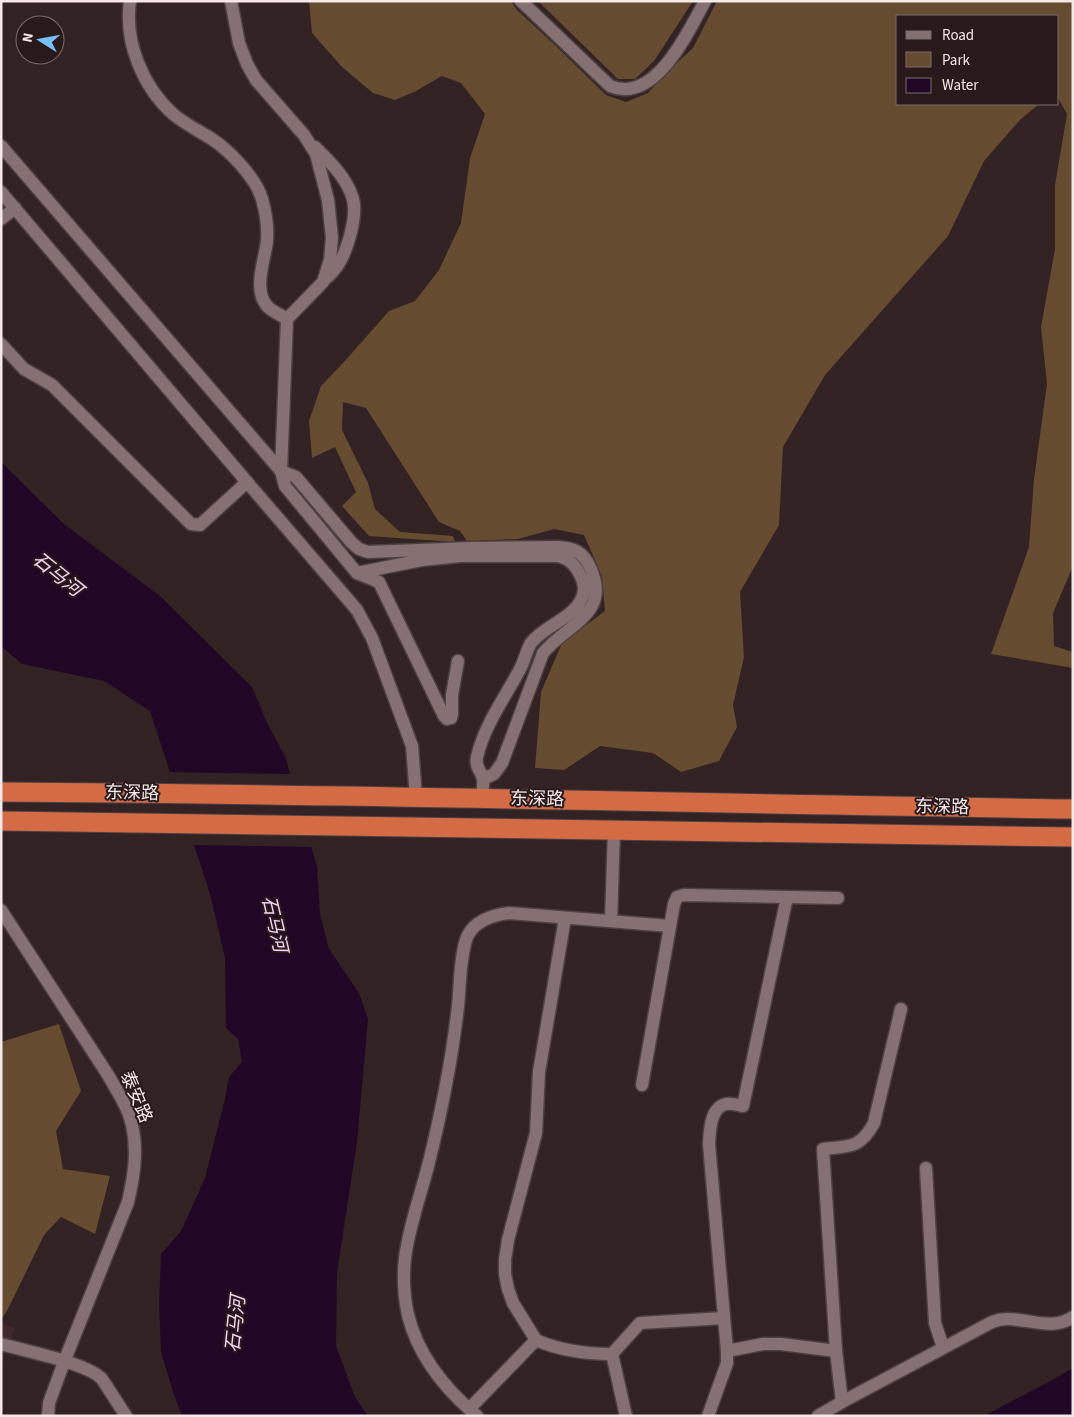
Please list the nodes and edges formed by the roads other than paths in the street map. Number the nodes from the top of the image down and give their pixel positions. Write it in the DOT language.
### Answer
graph roads {
  1 [pos="130,1"];
  2 [pos="231,1"];
  3 [pos="521,1"];
  4 [pos="705,1"];
  5 [pos="304,136"];
  6 [pos="1,146"];
  7 [pos="1,192"];
  8 [pos="15,208"];
  9 [pos="1,220"];
  10 [pos="323,282"];
  11 [pos="287,319"];
  12 [pos="1,344"];
  13 [pos="281,470"];
  14 [pos="247,482"];
  15 [pos="357,573"];
  16 [pos="458,662"];
  17 [pos="483,779"];
  18 [pos="1,792"];
  19 [pos="416,797"];
  20 [pos="482,798"];
  21 [pos="1073,809"];
  22 [pos="1,821"];
  23 [pos="614,830"];
  24 [pos="1073,837"];
  25 [pos="787,897"];
  26 [pos="838,898"];
  27 [pos="1,910"];
  28 [pos="565,918"];
  29 [pos="610,921"];
  30 [pos="670,926"];
  31 [pos="901,1009"];
  32 [pos="642,1085"];
  33 [pos="926,1168"];
  34 [pos="1073,1317"];
  35 [pos="724,1318"];
  36 [pos="536,1340"];
  37 [pos="1,1344"];
  38 [pos="943,1347"];
  39 [pos="727,1351"];
  40 [pos="836,1351"];
  41 [pos="612,1354"];
  42 [pos="64,1362"];
  43 [pos="842,1402"];
  44 [pos="49,1410"];
  45 [pos="473,1412"];
  46 [pos="39,1416"];
  47 [pos="126,1416"];
  48 [pos="626,1416"];
  49 [pos="708,1416"];
  50 [pos="818,1416"];
  1 -- 11 [label="street"];
  2 -- 5 [label="street"];
  3 -- 4 [label="street"];
  5 -- 10 [label="street"];
  5 -- 10 [label="street"];
  6 -- 13 [label="street"];
  7 -- 8 [label="street"];
  8 -- 9 [label="street"];
  8 -- 14 [label="street"];
  10 -- 11 [label="street"];
  11 -- 13 [label="street"];
  12 -- 14 [label="street"];
  13 -- 15 [label="street"];
  13 -- 17 [label="street"];
  14 -- 19 [label="street"];
  15 -- 16 [label="street"];
  15 -- 17 [label="street"];
  17 -- 20 [label="street"];
  18 -- 19 [label="highway, 东深路"];
  19 -- 20 [label="highway, 东深路"];
  20 -- 21 [label="highway, 东深路"];
  22 -- 23 [label="highway, 东深路"];
  23 -- 24 [label="highway, 东深路"];
  23 -- 29 [label="street"];
  25 -- 26 [label="street"];
  25 -- 30 [label="street"];
  25 -- 35 [label="street"];
  27 -- 42 [label="street, 泰安路"];
  28 -- 29 [label="street"];
  28 -- 36 [label="street"];
  28 -- 45 [label="street"];
  29 -- 30 [label="street"];
  30 -- 32 [label="street"];
  31 -- 40 [label="street"];
  33 -- 38 [label="street"];
  34 -- 38 [label="street"];
  35 -- 39 [label="street"];
  35 -- 41 [label="street"];
  36 -- 41 [label="street"];
  36 -- 45 [label="street"];
  37 -- 42 [label="street"];
  38 -- 43 [label="street"];
  39 -- 40 [label="street"];
  39 -- 49 [label="street"];
  40 -- 43 [label="street"];
  41 -- 48 [label="street"];
  42 -- 44 [label="street, 泰安路"];
  42 -- 47 [label="street"];
  43 -- 50 [label="street"];
  44 -- 46 [label="street, 泰安路"];
}
